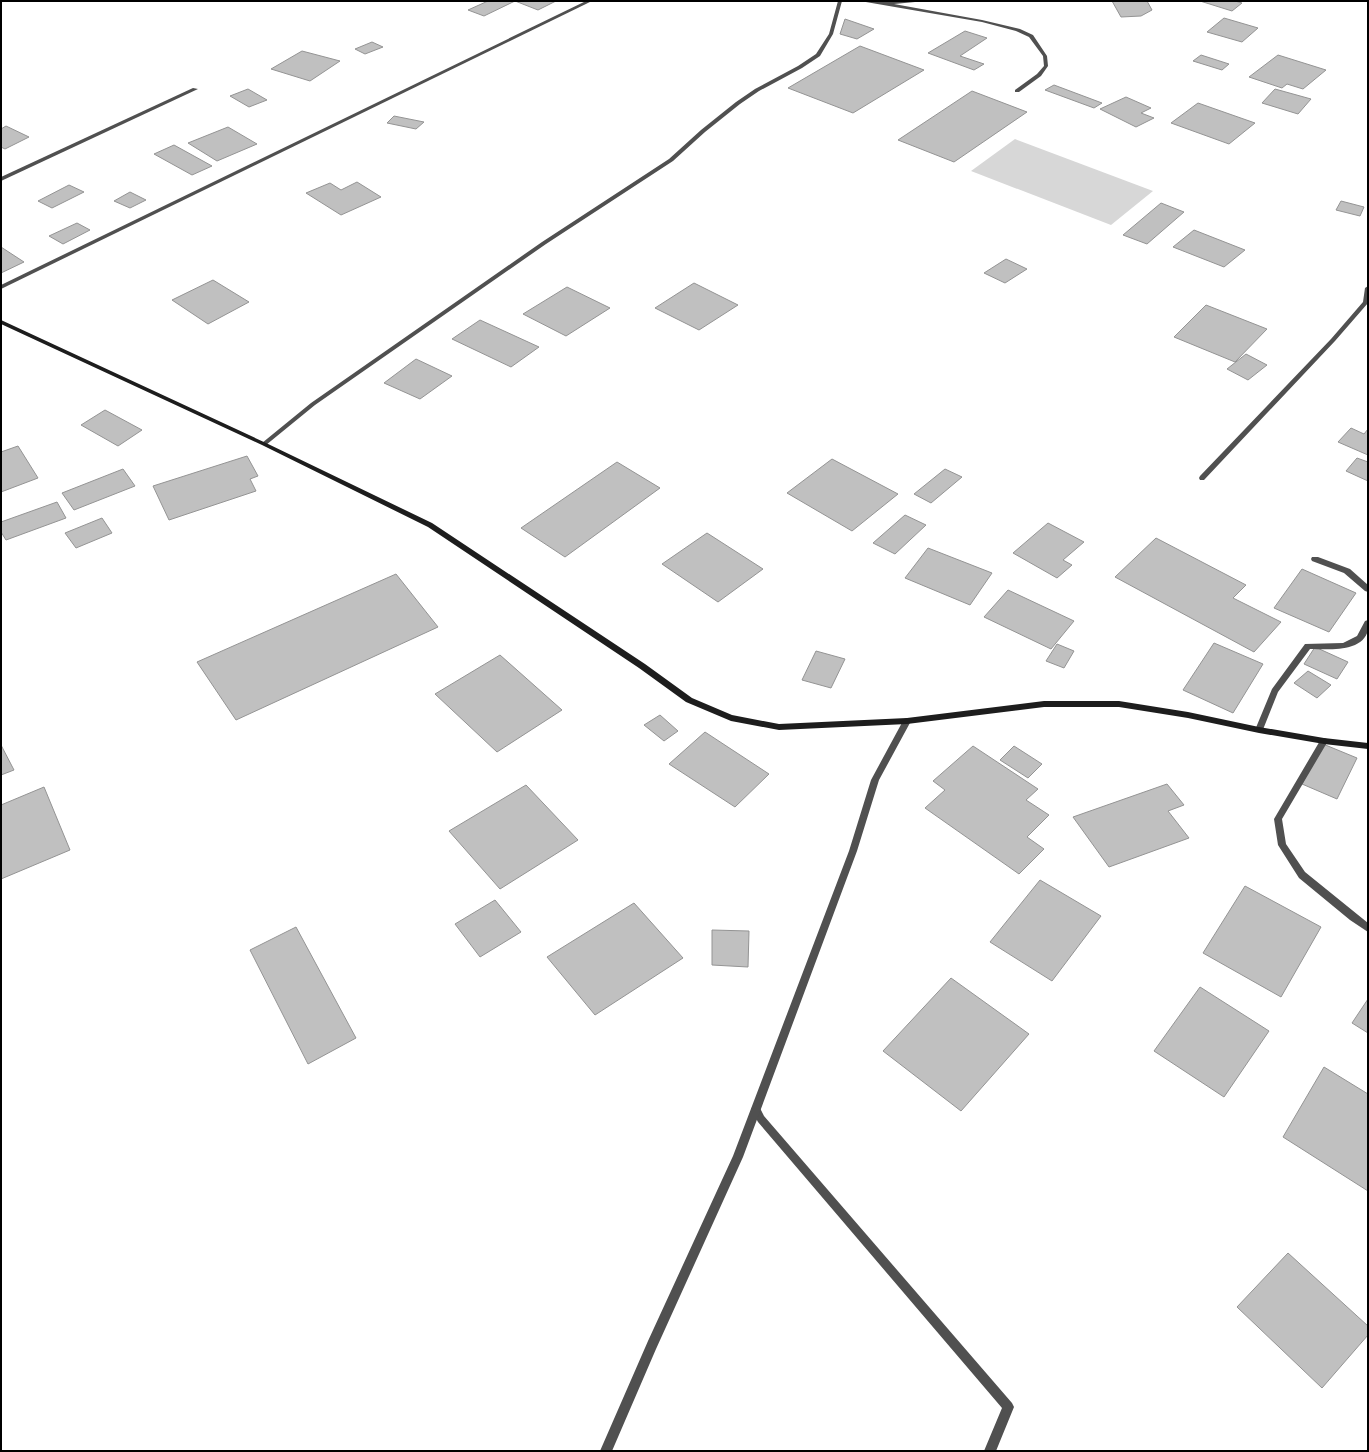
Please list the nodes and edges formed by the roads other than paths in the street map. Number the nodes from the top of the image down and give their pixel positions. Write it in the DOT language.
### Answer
graph roads {
  1 [pos="590,1"];
  2 [pos="840,1"];
  3 [pos="862,1"];
  4 [pos="915,1"];
  5 [pos="883,3"];
  6 [pos="195,89"];
  7 [pos="1017,91"];
  8 [pos="1,179"];
  9 [pos="1,287"];
  10 [pos="1368,288"];
  11 [pos="1367,296"];
  12 [pos="1,322"];
  13 [pos="264,444"];
  14 [pos="1202,478"];
  15 [pos="1315,560"];
  16 [pos="1368,589"];
  17 [pos="1368,623"];
  18 [pos="907,721"];
  19 [pos="1259,730"];
  20 [pos="1324,741"];
  21 [pos="1368,746"];
  22 [pos="1368,928"];
  23 [pos="756,1109"];
  24 [pos="606,1451"];
  25 [pos="990,1451"];
  1 -- 9 [label="street"];
  2 -- 13 [label="street"];
  3 -- 5 [label="street"];
  4 -- 5 [label="street"];
  5 -- 7 [label="street"];
  6 -- 8 [label="street"];
  10 -- 11 [label="street"];
  11 -- 14 [label="street"];
  12 -- 13 [label="street"];
  13 -- 18 [label="street"];
  15 -- 16 [label="street"];
  17 -- 19 [label="street"];
  18 -- 19 [label="street"];
  18 -- 23 [label="street"];
  19 -- 20 [label="street"];
  20 -- 21 [label="street"];
  20 -- 22 [label="street"];
  23 -- 24 [label="street"];
  23 -- 25 [label="street"];
}
